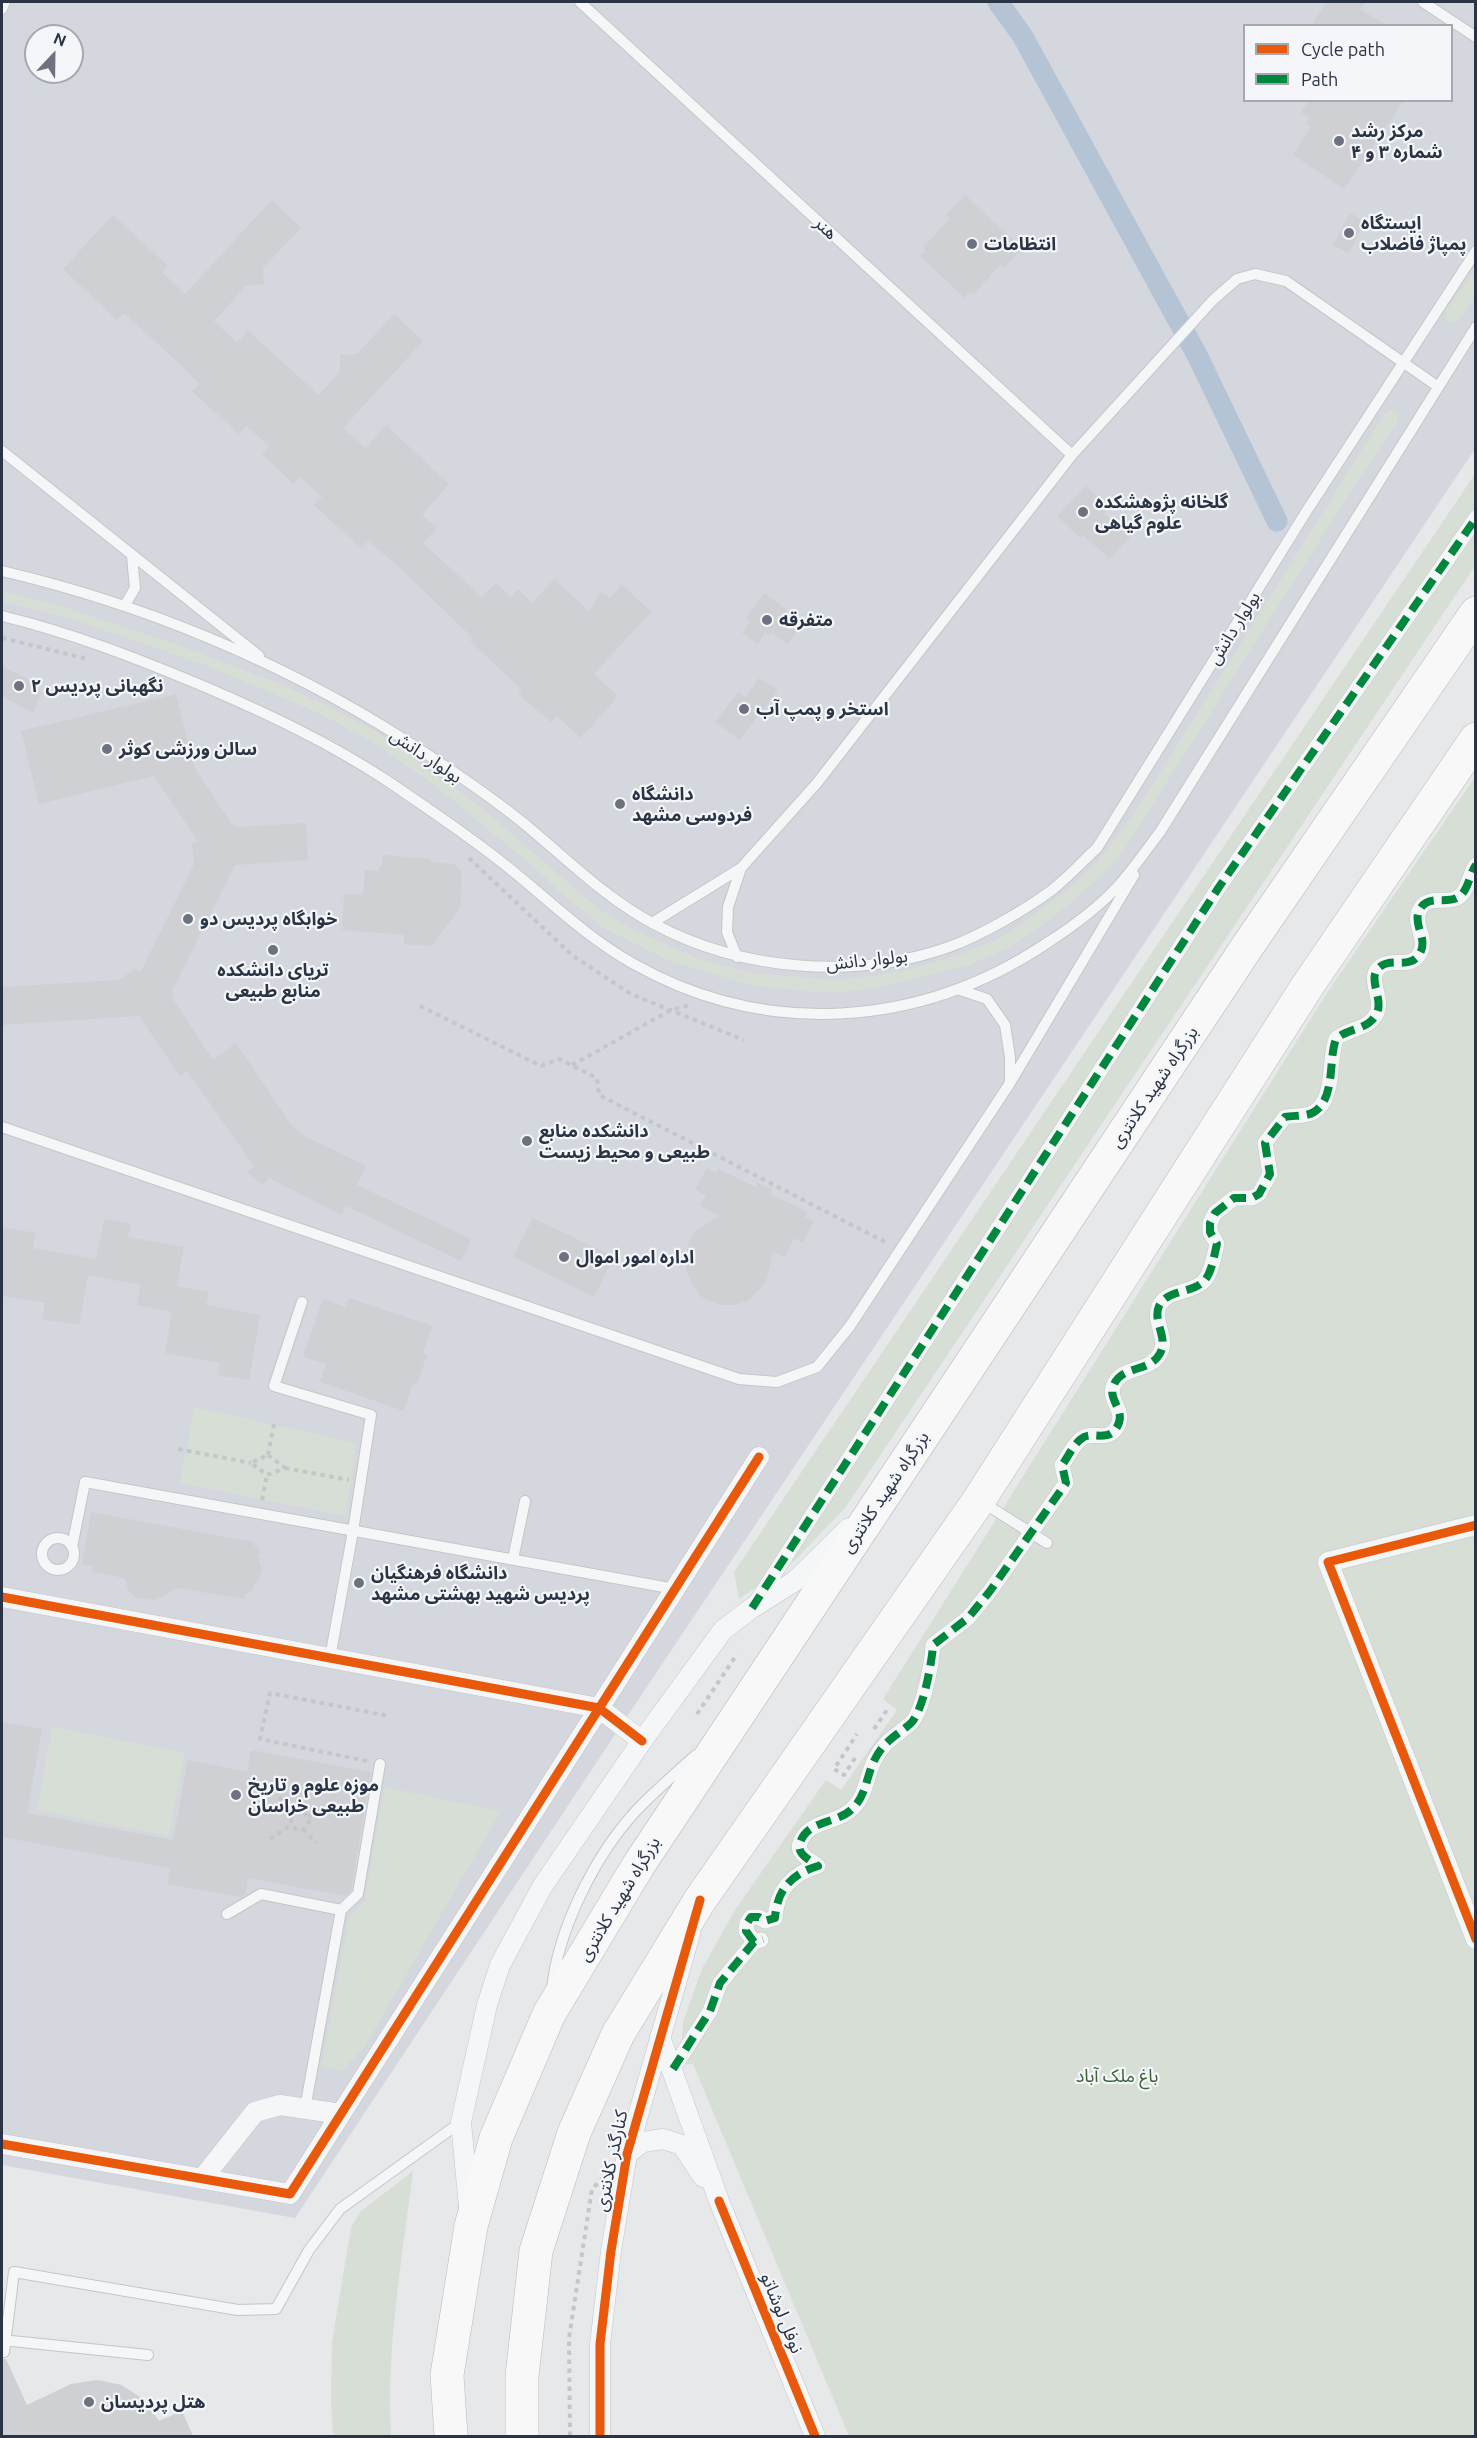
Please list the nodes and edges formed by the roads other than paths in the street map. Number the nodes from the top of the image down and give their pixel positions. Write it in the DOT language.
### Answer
graph roads {
  1 [pos="6,2"];
  2 [pos="580,2"];
  3 [pos="1423,2"];
  4 [pos="2,9"];
  5 [pos="1476,36"];
  6 [pos="1476,251"];
  7 [pos="1476,327"];
  8 [pos="1402,363"];
  9 [pos="1437,386"];
  10 [pos="2,451"];
  11 [pos="1072,455"];
  12 [pos="1476,518"];
  13 [pos="132,556"];
  14 [pos="2,571"];
  15 [pos="125,605"];
  16 [pos="1476,613"];
  17 [pos="2,616"];
  18 [pos="270,665"];
  19 [pos="1476,739"];
  20 [pos="1160,832"];
  21 [pos="1476,865"];
  22 [pos="741,868"];
  23 [pos="652,923"];
  24 [pos="737,957"];
  25 [pos="960,990"];
  26 [pos="1010,1083"];
  27 [pos="2,1126"];
  28 [pos="302,1302"];
  29 [pos="759,1457"];
  30 [pos="883,1495"];
  31 [pos="979,1500"];
  32 [pos="525,1501"];
  33 [pos="1476,1526"];
  34 [pos="353,1531"];
  35 [pos="1031,1533"];
  36 [pos="1047,1543"];
  37 [pos="72,1547"];
  38 [pos="513,1559"];
  39 [pos="675,1589"];
  40 [pos="2,1597"];
  41 [pos="752,1608"];
  42 [pos="330,1658"];
  43 [pos="599,1708"];
  44 [pos="642,1741"];
  45 [pos="380,1764"];
  46 [pos="700,1900"];
  47 [pos="341,1910"];
  48 [pos="226,1914"];
  49 [pos="1476,1939"];
  50 [pos="660,2037"];
  51 [pos="673,2069"];
  52 [pos="305,2109"];
  53 [pos="341,2114"];
  54 [pos="461,2121"];
  55 [pos="2,2144"];
  56 [pos="627,2154"];
  57 [pos="202,2179"];
  58 [pos="719,2201"];
  59 [pos="471,2226"];
  60 [pos="4,2340"];
  61 [pos="4,2352"];
  62 [pos="148,2355"];
  63 [pos="451,2436"];
  64 [pos="522,2436"];
  65 [pos="600,2436"];
  66 [pos="815,2436"];
  1 -- 4 [label="lane"];
  2 -- 11 [label="lane, هنر"];
  3 -- 5 [label="lane"];
  6 -- 8 [label="lane, بولوار دانش"];
  7 -- 9 [label="lane"];
  8 -- 9 [label="lane"];
  8 -- 11 [label="lane"];
  8 -- 24 [label="lane, بولوار دانش"];
  9 -- 20 [label="lane"];
  10 -- 13 [label="lane"];
  11 -- 22 [label="lane"];
  12 -- 41 [label="street"];
  13 -- 15 [label="lane"];
  13 -- 18 [label="lane"];
  14 -- 15 [label="lane, بولوار دانش"];
  15 -- 18 [label="lane, بولوار دانش"];
  16 -- 30 [label="highway, بزرگراه شهید کلانتری"];
  17 -- 25 [label="lane"];
  18 -- 23 [label="lane, بولوار دانش"];
  19 -- 31 [label="highway"];
  20 -- 25 [label="lane"];
  20 -- 26 [label="lane"];
  21 -- 35 [label="street"];
  22 -- 23 [label="lane"];
  22 -- 24 [label="lane"];
  23 -- 24 [label="lane, بولوار دانش"];
  25 -- 26 [label="lane"];
  26 -- 27 [label="lane"];
  28 -- 34 [label="lane"];
  29 -- 39 [label="street"];
  30 -- 41 [label="street"];
  30 -- 59 [label="highway, بزرگراه شهید کلانتری"];
  31 -- 35 [label="lane"];
  31 -- 46 [label="highway"];
  32 -- 38 [label="lane"];
  33 -- 49 [label="street"];
  34 -- 37 [label="lane"];
  34 -- 38 [label="lane"];
  34 -- 42 [label="lane"];
  35 -- 36 [label="lane"];
  35 -- 51 [label="street"];
  38 -- 39 [label="lane"];
  39 -- 43 [label="street"];
  40 -- 42 [label="street"];
  41 -- 44 [label="street"];
  42 -- 43 [label="street"];
  43 -- 44 [label="street"];
  43 -- 53 [label="street"];
  44 -- 54 [label="street"];
  45 -- 47 [label="lane"];
  46 -- 50 [label="street, کنارگذر کلانتری"];
  46 -- 64 [label="highway"];
  47 -- 48 [label="lane"];
  47 -- 52 [label="lane"];
  50 -- 51 [label="street, نوفل لوشاتو"];
  50 -- 56 [label="street, کنارگذر کلانتری"];
  51 -- 58 [label="street, نوفل لوشاتو"];
  52 -- 53 [label="street"];
  52 -- 57 [label="street"];
  53 -- 57 [label="street"];
  54 -- 59 [label="street"];
  54 -- 60 [label="lane"];
  55 -- 57 [label="street"];
  56 -- 58 [label="street, نوفل لوشاتو"];
  56 -- 65 [label="street, کنارگذر کلانتری"];
  58 -- 66 [label="street, نوفل لوشاتو"];
  59 -- 63 [label="highway, بزرگراه شهید کلانتری"];
  60 -- 61 [label="lane"];
  60 -- 62 [label="lane"];
}
